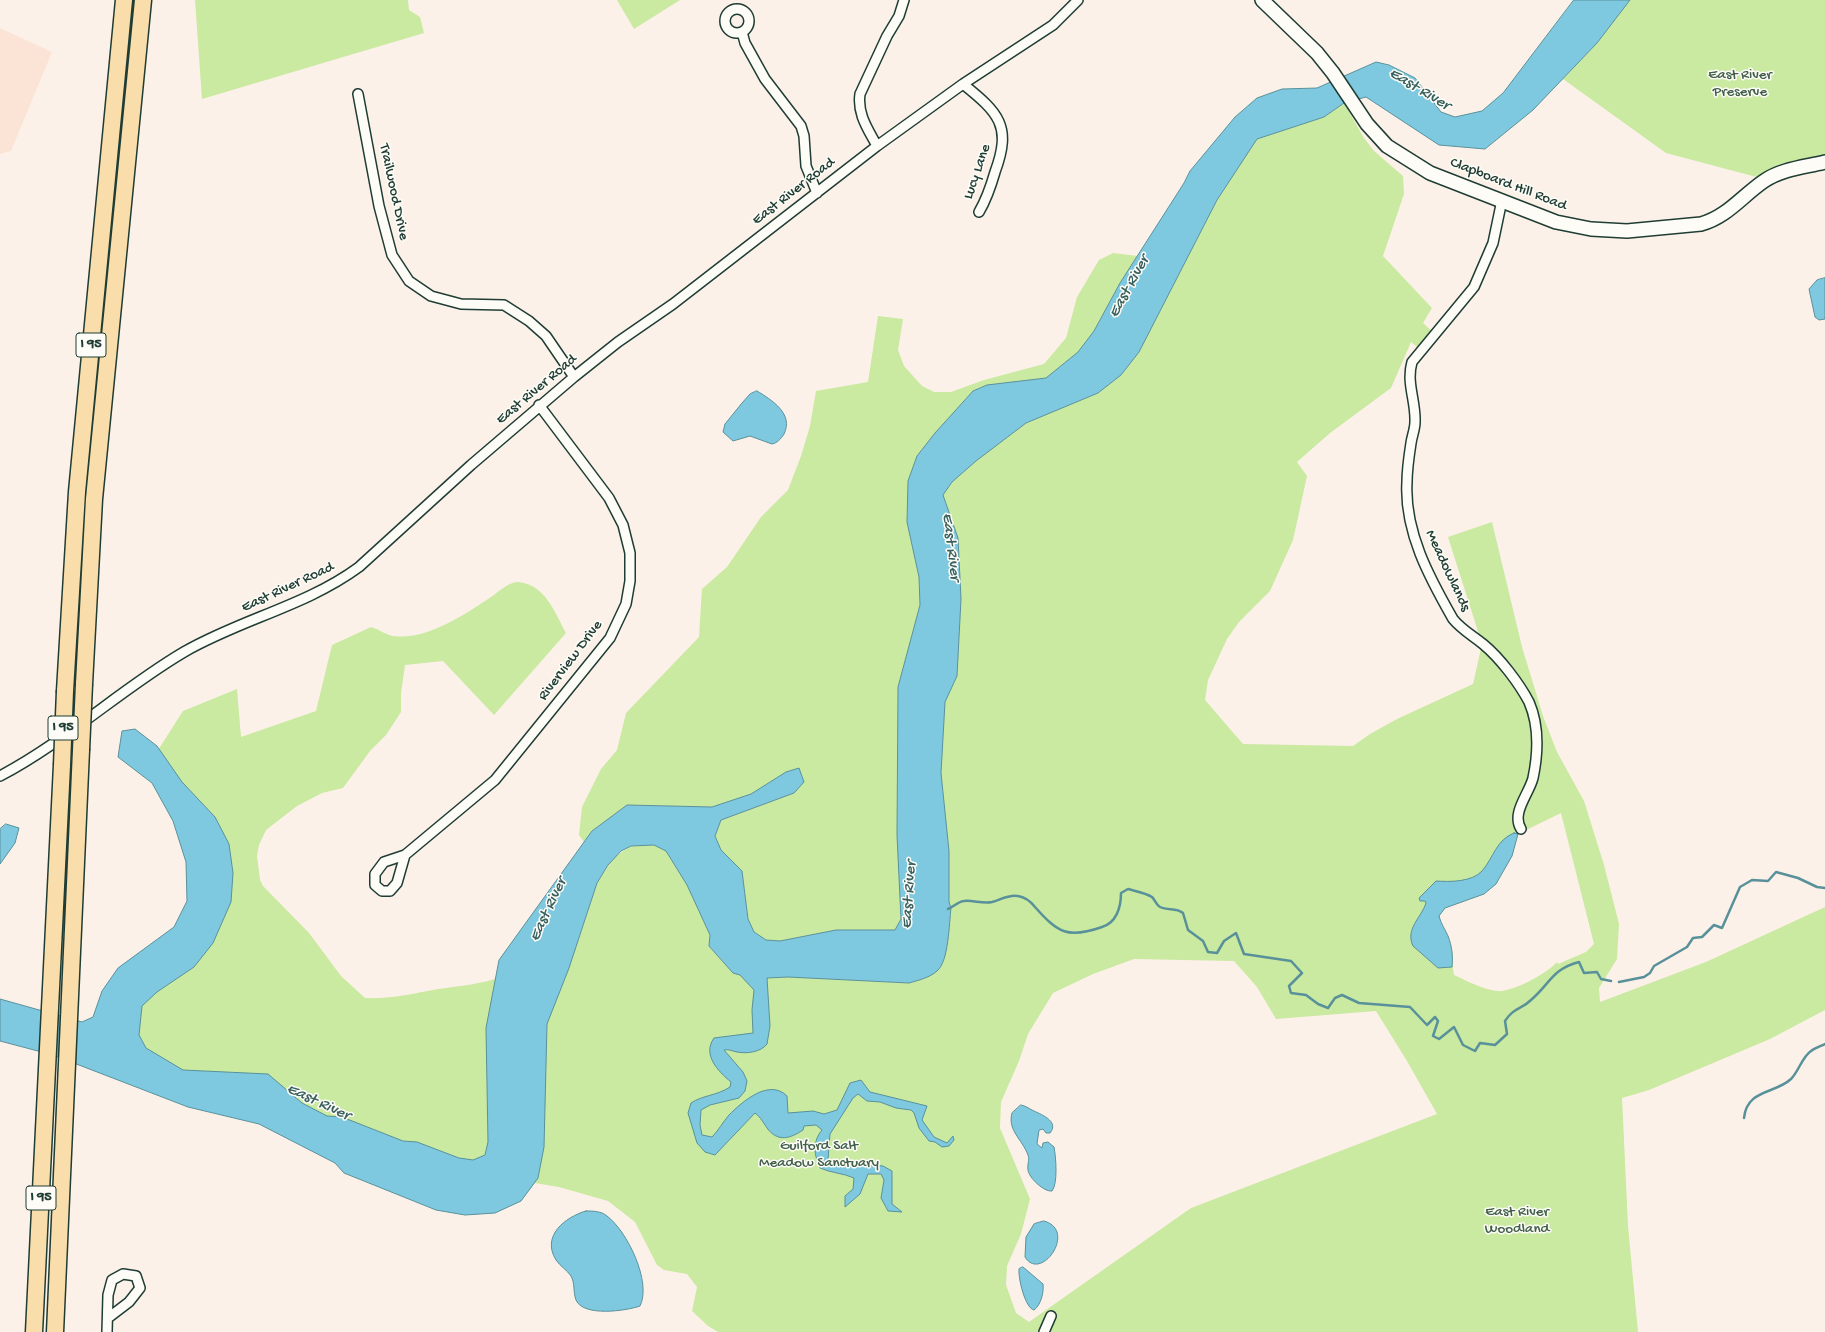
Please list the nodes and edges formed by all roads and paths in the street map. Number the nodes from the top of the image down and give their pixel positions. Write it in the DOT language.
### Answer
graph roads {
  1 [pos="124,0"];
  2 [pos="143,0"];
  3 [pos="904,0"];
  4 [pos="1078,0"];
  5 [pos="1262,0"];
  6 [pos="742,32"];
  7 [pos="963,84"];
  8 [pos="358,94"];
  9 [pos="876,146"];
  10 [pos="1825,162"];
  11 [pos="818,193"];
  12 [pos="1502,200"];
  13 [pos="979,212"];
  14 [pos="574,377"];
  15 [pos="539,405"];
  16 [pos="0,776"];
  17 [pos="1521,829"];
  18 [pos="405,855"];
  19 [pos="1051,1316"];
  20 [pos="108,1318"];
  21 [pos="34,1332"];
  22 [pos="55,1332"];
  23 [pos="107,1332"];
  24 [pos="1044,1332"];
  1 -- 21 [label="highway, I 95, bridge"];
  2 -- 22 [label="highway, I 95, bridge"];
  3 -- 9 [label="street"];
  4 -- 7 [label="street, East River Road"];
  5 -- 12 [label="street, Clapboard Hill Road"];
  6 -- 11 [label="street"];
  7 -- 9 [label="street, East River Road"];
  7 -- 13 [label="street, Lucy Lane"];
  8 -- 14 [label="street, Trailwood Drive"];
  9 -- 11 [label="street, East River Road"];
  10 -- 12 [label="street, Clapboard Hill Road"];
  11 -- 14 [label="street, East River Road"];
  12 -- 17 [label="street, Meadowlands"];
  14 -- 15 [label="street, East River Road"];
  15 -- 16 [label="street, East River Road"];
  15 -- 18 [label="street, Riverview Drive"];
  19 -- 24 [label="street"];
  20 -- 20 [label="street"];
  20 -- 23 [label="street"];
}
